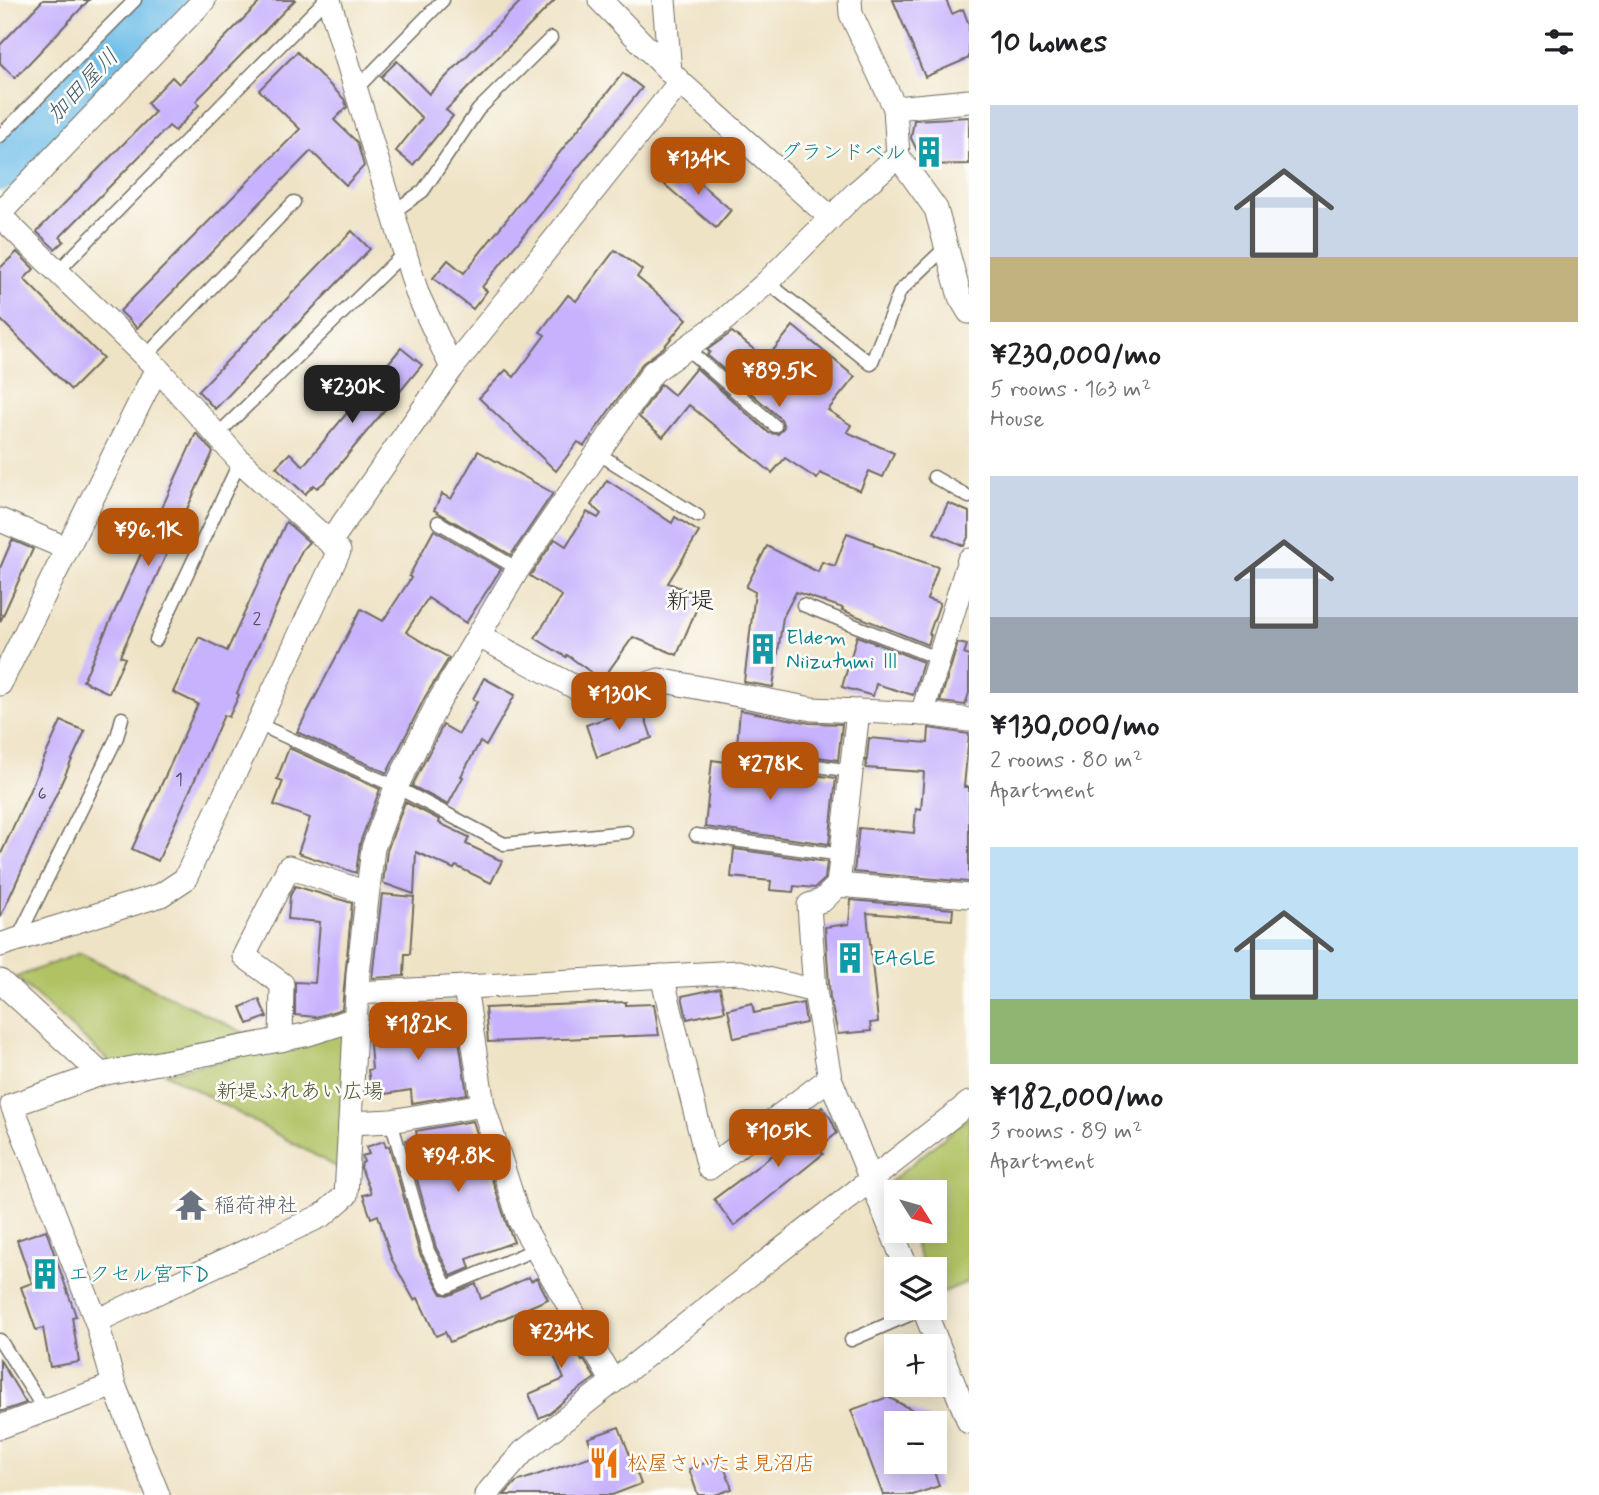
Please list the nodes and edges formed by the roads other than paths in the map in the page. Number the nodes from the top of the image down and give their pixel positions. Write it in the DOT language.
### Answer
graph roads {
  1 [pos="135,0"];
  2 [pos="204,0"];
  3 [pos="327,0"];
  4 [pos="443,0"];
  5 [pos="600,0"];
  6 [pos="664,0"];
  7 [pos="849,0"];
  8 [pos="551,38"];
  9 [pos="675,77"];
  10 [pos="356,89"];
  11 [pos="969,101"];
  12 [pos="895,108"];
  13 [pos="0,136"];
  14 [pos="898,156"];
  15 [pos="294,202"];
  16 [pos="393,212"];
  17 [pos="0,214"];
  18 [pos="831,218"];
  19 [pos="946,247"];
  20 [pos="405,252"];
  21 [pos="57,271"];
  22 [pos="767,282"];
  23 [pos="969,312"];
  24 [pos="685,347"];
  25 [pos="151,362"];
  26 [pos="452,368"];
  27 [pos="775,426"];
  28 [pos="217,435"];
  29 [pos="596,452"];
  30 [pos="240,461"];
  31 [pos="934,477"];
  32 [pos="969,497"];
  33 [pos="698,516"];
  34 [pos="0,520"];
  35 [pos="438,522"];
  36 [pos="330,542"];
  37 [pos="66,548"];
  38 [pos="969,560"];
  39 [pos="518,569"];
  40 [pos="803,605"];
  41 [pos="479,636"];
  42 [pos="156,640"];
  43 [pos="939,659"];
  44 [pos="0,684"];
  45 [pos="858,711"];
  46 [pos="922,714"];
  47 [pos="122,718"];
  48 [pos="969,720"];
  49 [pos="258,724"];
  50 [pos="734,754"];
  51 [pos="851,771"];
  52 [pos="396,787"];
  53 [pos="627,832"];
  54 [pos="696,835"];
  55 [pos="842,855"];
  56 [pos="838,885"];
  57 [pos="367,893"];
  58 [pos="969,896"];
  59 [pos="9,942"];
  60 [pos="662,976"];
  61 [pos="0,981"];
  62 [pos="465,987"];
  63 [pos="815,991"];
  64 [pos="357,993"];
  65 [pos="356,1019"];
  66 [pos="281,1040"];
  67 [pos="101,1074"];
  68 [pos="830,1078"];
  69 [pos="969,1103"];
  70 [pos="483,1105"];
  71 [pos="391,1121"];
  72 [pos="350,1123"];
  73 [pos="871,1180"];
  74 [pos="536,1249"];
  75 [pos="902,1257"];
  76 [pos="896,1320"];
  77 [pos="928,1320"];
  78 [pos="97,1323"];
  79 [pos="0,1340"];
  80 [pos="850,1340"];
  81 [pos="613,1382"];
  82 [pos="114,1385"];
  83 [pos="45,1411"];
  84 [pos="969,1422"];
  85 [pos="0,1427"];
  86 [pos="158,1495"];
  87 [pos="486,1495"];
  1 -- 13 [label="lane"];
  2 -- 17 [label="street"];
  3 -- 10 [label="street"];
  3 -- 21 [label="lane"];
  4 -- 10 [label="lane"];
  5 -- 9 [label="street"];
  6 -- 9 [label="street"];
  7 -- 12 [label="street"];
  8 -- 16 [label="lane"];
  9 -- 18 [label="street"];
  9 -- 26 [label="street"];
  10 -- 16 [label="street"];
  11 -- 12 [label="street"];
  12 -- 14 [label="street"];
  14 -- 18 [label="street"];
  14 -- 19 [label="street"];
  15 -- 25 [label="lane"];
  16 -- 20 [label="street"];
  17 -- 21 [label="street"];
  18 -- 22 [label="street"];
  19 -- 22 [label="lane"];
  19 -- 23 [label="street"];
  20 -- 26 [label="street"];
  20 -- 28 [label="lane"];
  21 -- 25 [label="street"];
  22 -- 24 [label="street"];
  24 -- 27 [label="lane"];
  24 -- 29 [label="street"];
  25 -- 28 [label="street"];
  25 -- 37 [label="street"];
  26 -- 36 [label="street"];
  28 -- 30 [label="street"];
  29 -- 33 [label="lane"];
  29 -- 39 [label="street"];
  30 -- 36 [label="street"];
  30 -- 42 [label="lane"];
  31 -- 32 [label="lane"];
  34 -- 37 [label="street"];
  35 -- 39 [label="lane"];
  36 -- 49 [label="street"];
  37 -- 44 [label="street"];
  38 -- 43 [label="street"];
  39 -- 41 [label="street"];
  40 -- 43 [label="lane"];
  41 -- 45 [label="street"];
  41 -- 52 [label="street"];
  43 -- 46 [label="street"];
  45 -- 46 [label="street"];
  45 -- 51 [label="street"];
  46 -- 48 [label="street"];
  47 -- 59 [label="lane"];
  49 -- 52 [label="lane"];
  49 -- 59 [label="street"];
  50 -- 51 [label="lane"];
  51 -- 55 [label="street"];
  52 -- 53 [label="lane"];
  52 -- 57 [label="street"];
  54 -- 55 [label="lane"];
  55 -- 56 [label="street"];
  56 -- 58 [label="street"];
  56 -- 63 [label="street"];
  57 -- 64 [label="street"];
  57 -- 66 [label="street"];
  60 -- 62 [label="street"];
  60 -- 63 [label="street"];
  60 -- 68 [label="street"];
  61 -- 67 [label="street"];
  62 -- 64 [label="street"];
  62 -- 70 [label="street"];
  63 -- 68 [label="street"];
  64 -- 65 [label="street"];
  65 -- 66 [label="street"];
  65 -- 72 [label="street"];
  66 -- 67 [label="street"];
  67 -- 78 [label="street"];
  68 -- 73 [label="street"];
  69 -- 73 [label="street"];
  70 -- 71 [label="street"];
  70 -- 74 [label="street"];
  71 -- 72 [label="street"];
  71 -- 74 [label="lane"];
  72 -- 78 [label="street"];
  73 -- 75 [label="street"];
  73 -- 81 [label="street"];
  74 -- 81 [label="street"];
  76 -- 80 [label="lane"];
  77 -- 84 [label="street"];
  78 -- 82 [label="street"];
  79 -- 83 [label="lane"];
  81 -- 87 [label="street"];
  82 -- 83 [label="street"];
  82 -- 86 [label="street"];
  83 -- 85 [label="street"];
}
